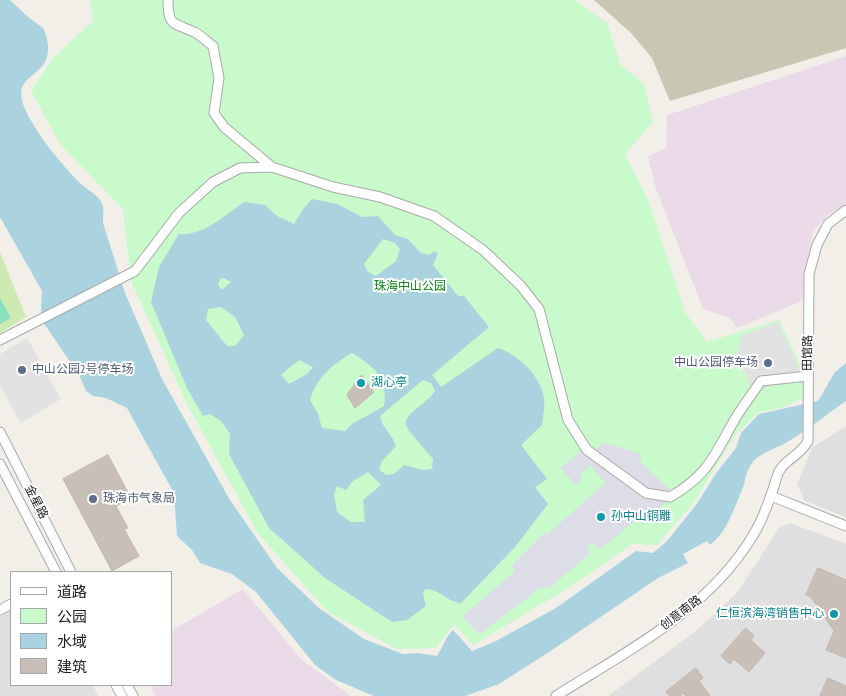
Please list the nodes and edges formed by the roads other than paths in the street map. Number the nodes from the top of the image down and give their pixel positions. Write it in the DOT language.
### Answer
graph roads {
  1 [pos="168,0"];
  2 [pos="272,167"];
  3 [pos="846,210"];
  4 [pos="0,340"];
  5 [pos="808,376"];
  6 [pos="0,432"];
  7 [pos="0,464"];
  8 [pos="771,496"];
  9 [pos="846,526"];
  10 [pos="55,571"];
  11 [pos="70,571"];
  12 [pos="556,696"];
  1 -- 2 [label="street"];
  2 -- 4 [label="street"];
  2 -- 5 [label="street"];
  3 -- 5 [label="street, 田馆路"];
  5 -- 8 [label="street, 田馆路"];
  6 -- 11 [label="street, 金星路"];
  7 -- 10 [label="street, 金星路"];
  8 -- 9 [label="street"];
  8 -- 12 [label="street, 创意南路"];
}
